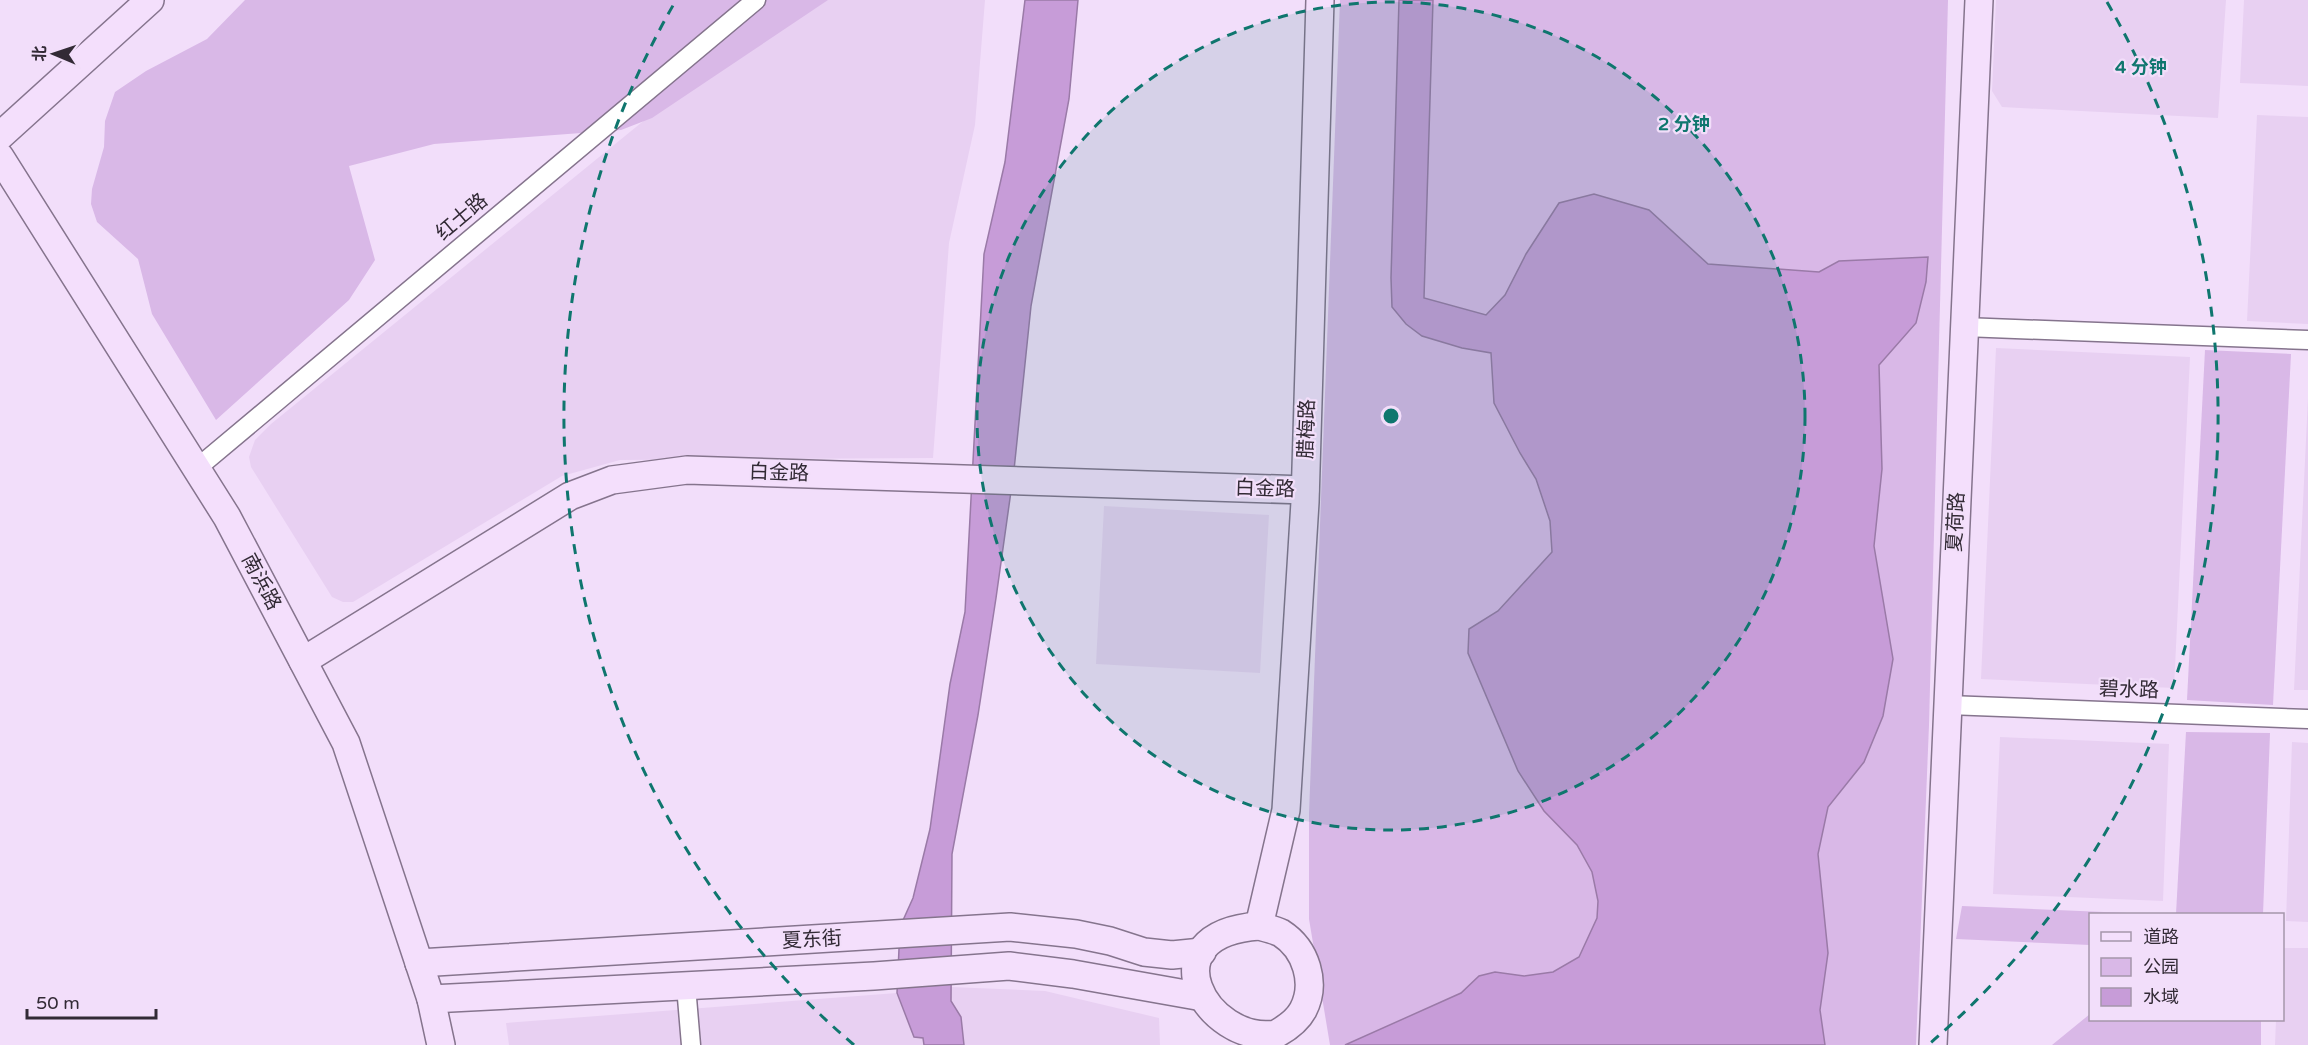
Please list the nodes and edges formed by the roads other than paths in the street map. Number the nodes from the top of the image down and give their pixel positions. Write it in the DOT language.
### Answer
graph roads {
  1 [pos="150,0"];
  2 [pos="756,0"];
  3 [pos="1320,0"];
  4 [pos="1979,0"];
  5 [pos="0,136"];
  6 [pos="0,157"];
  7 [pos="1964,327"];
  8 [pos="2308,340"];
  9 [pos="196,469"];
  10 [pos="1305,490"];
  11 [pos="303,662"];
  12 [pos="1948,705"];
  13 [pos="2308,719"];
  14 [pos="1259,926"];
  15 [pos="1202,952"];
  16 [pos="419,963"];
  17 [pos="686,986"];
  18 [pos="1197,996"];
  19 [pos="431,999"];
  20 [pos="1294,1036"];
  21 [pos="441,1045"];
  22 [pos="691,1045"];
  23 [pos="1933,1045"];
  1 -- 5 [label="street"];
  2 -- 9 [label="street, 红士路"];
  3 -- 10 [label="street, 腊梅路"];
  4 -- 7 [label="street, 夏荷路"];
  6 -- 9 [label="street, 南浜路"];
  7 -- 8 [label="street"];
  7 -- 12 [label="street, 夏荷路"];
  9 -- 11 [label="street, 南浜路"];
  10 -- 11 [label="street, 白金路"];
  10 -- 14 [label="street, 腊梅路"];
  11 -- 16 [label="street, 南浜路"];
  12 -- 13 [label="street, 碧水路"];
  12 -- 23 [label="street, 夏荷路"];
  14 -- 15 [label="street"];
  14 -- 20 [label="street"];
  15 -- 16 [label="street, 夏东街"];
  15 -- 18 [label="street"];
  16 -- 19 [label="street, 南浜路"];
  17 -- 18 [label="street, 夏东街"];
  17 -- 19 [label="street, 夏东街"];
  17 -- 22 [label="street"];
  18 -- 20 [label="street"];
  19 -- 21 [label="street, 南浜路"];
}
